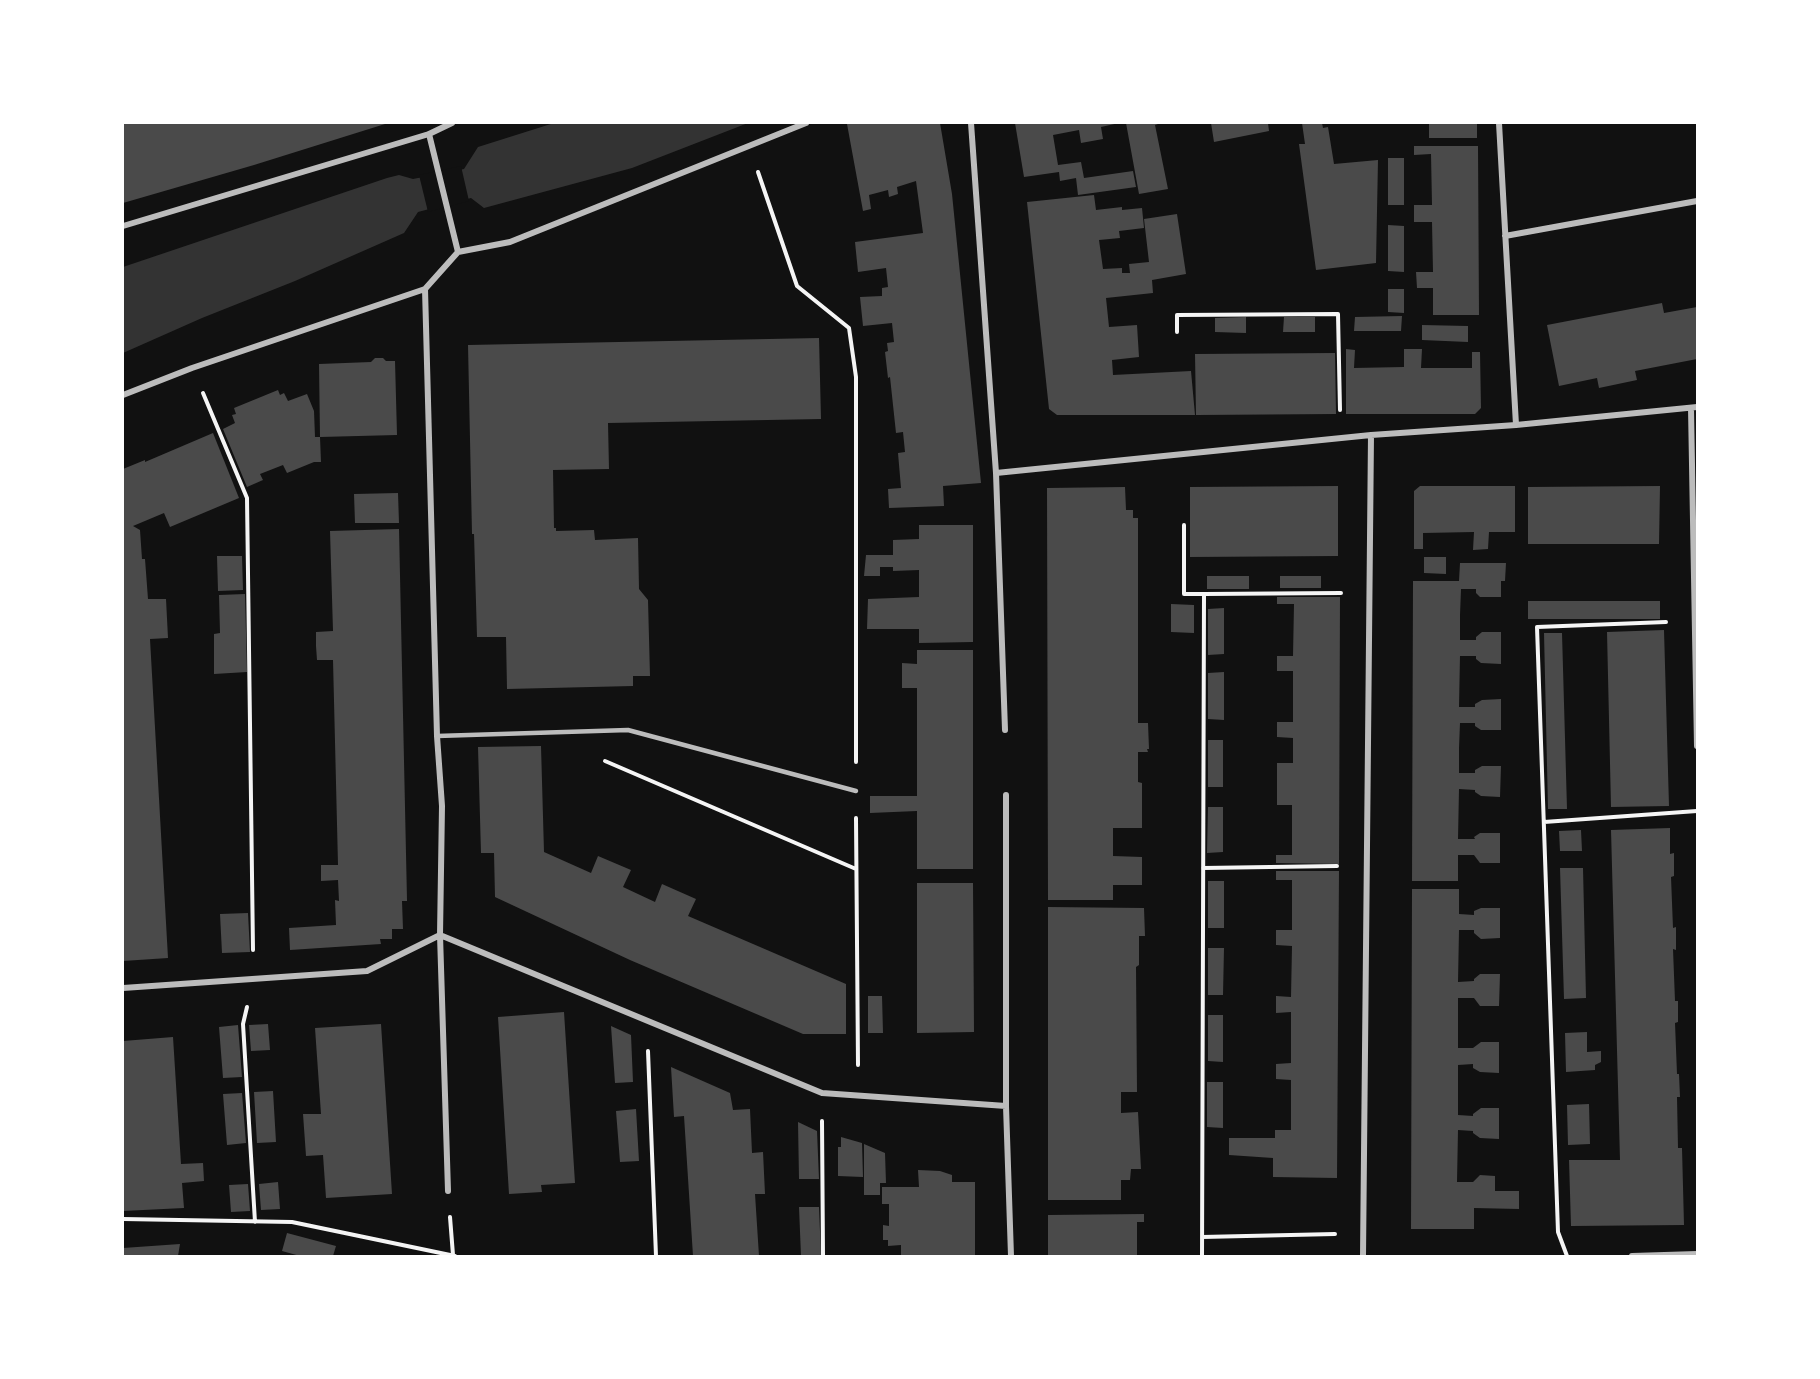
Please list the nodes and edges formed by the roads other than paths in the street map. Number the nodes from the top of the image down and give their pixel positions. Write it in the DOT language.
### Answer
graph roads {
  1 [pos="451,123"];
  2 [pos="806,123"];
  3 [pos="971,123"];
  4 [pos="1499,123"];
  5 [pos="429,134"];
  6 [pos="1697,201"];
  7 [pos="123,226"];
  8 [pos="1505,236"];
  9 [pos="459,252"];
  10 [pos="425,289"];
  11 [pos="123,395"];
  12 [pos="1694,408"];
  13 [pos="1516,425"];
  14 [pos="1371,435"];
  15 [pos="996,473"];
  16 [pos="1005,730"];
  17 [pos="436,736"];
  18 [pos="1697,746"];
  19 [pos="856,791"];
  20 [pos="1006,795"];
  21 [pos="440,935"];
  22 [pos="123,988"];
  23 [pos="1006,1106"];
  24 [pos="448,1191"];
  25 [pos="1697,1254"];
  26 [pos="1011,1256"];
  27 [pos="1363,1256"];
  28 [pos="1632,1256"];
  1 -- 5 [label="street"];
  2 -- 9 [label="street"];
  3 -- 15 [label="street"];
  4 -- 8 [label="street"];
  5 -- 7 [label="street"];
  5 -- 9 [label="street"];
  6 -- 8 [label="street"];
  8 -- 13 [label="street"];
  9 -- 10 [label="street"];
  10 -- 11 [label="street"];
  10 -- 17 [label="street"];
  12 -- 13 [label="street"];
  12 -- 18 [label="street"];
  13 -- 14 [label="street"];
  14 -- 15 [label="street"];
  14 -- 27 [label="street"];
  15 -- 16 [label="street"];
  17 -- 19 [label="lane"];
  17 -- 21 [label="street"];
  20 -- 23 [label="street"];
  21 -- 22 [label="street"];
  21 -- 23 [label="street"];
  21 -- 24 [label="street"];
  23 -- 26 [label="street"];
  25 -- 28 [label="street"];
}
